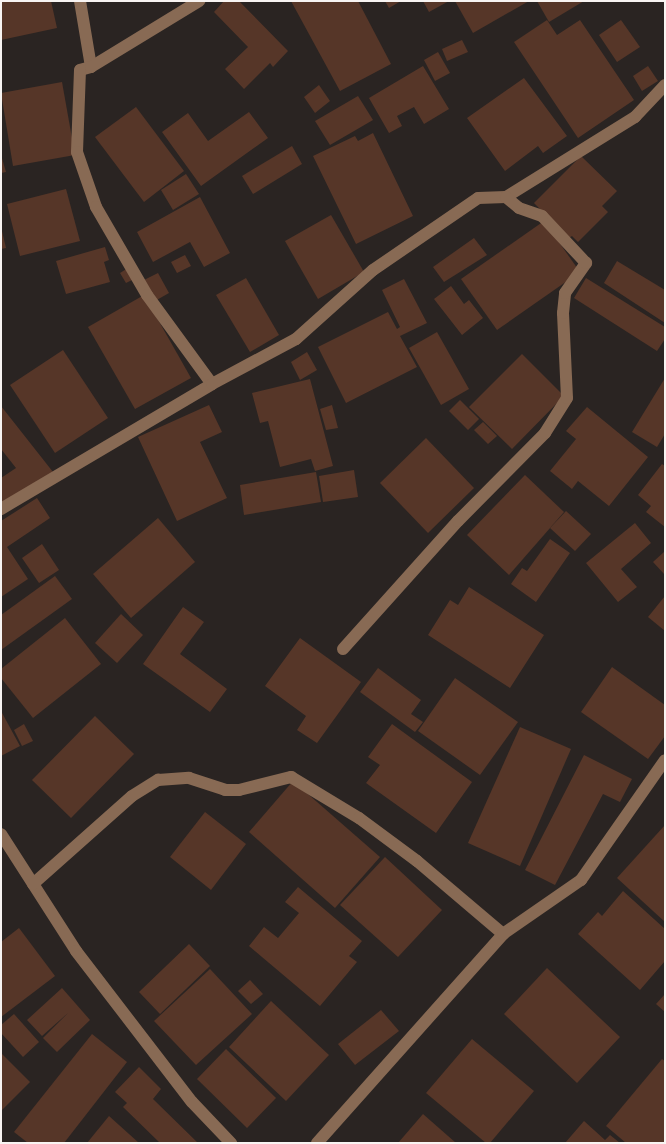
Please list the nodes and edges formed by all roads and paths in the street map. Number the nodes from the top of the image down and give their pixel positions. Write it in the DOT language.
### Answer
graph roads {
  1 [pos="80,1"];
  2 [pos="199,1"];
  3 [pos="91,67"];
  4 [pos="665,85"];
  5 [pos="506,197"];
  6 [pos="212,384"];
  7 [pos="1,509"];
  8 [pos="343,649"];
  9 [pos="665,760"];
  10 [pos="1,834"];
  11 [pos="33,884"];
  12 [pos="503,934"];
  13 [pos="232,1143"];
  14 [pos="317,1143"];
  1 -- 3 [label="street"];
  2 -- 3 [label="street"];
  3 -- 6 [label="street"];
  4 -- 5 [label="street"];
  5 -- 6 [label="street"];
  5 -- 8 [label="street"];
  6 -- 7 [label="street"];
  9 -- 12 [label="street"];
  10 -- 11 [label="street"];
  11 -- 12 [label="street"];
  11 -- 13 [label="street"];
  12 -- 14 [label="street"];
}
